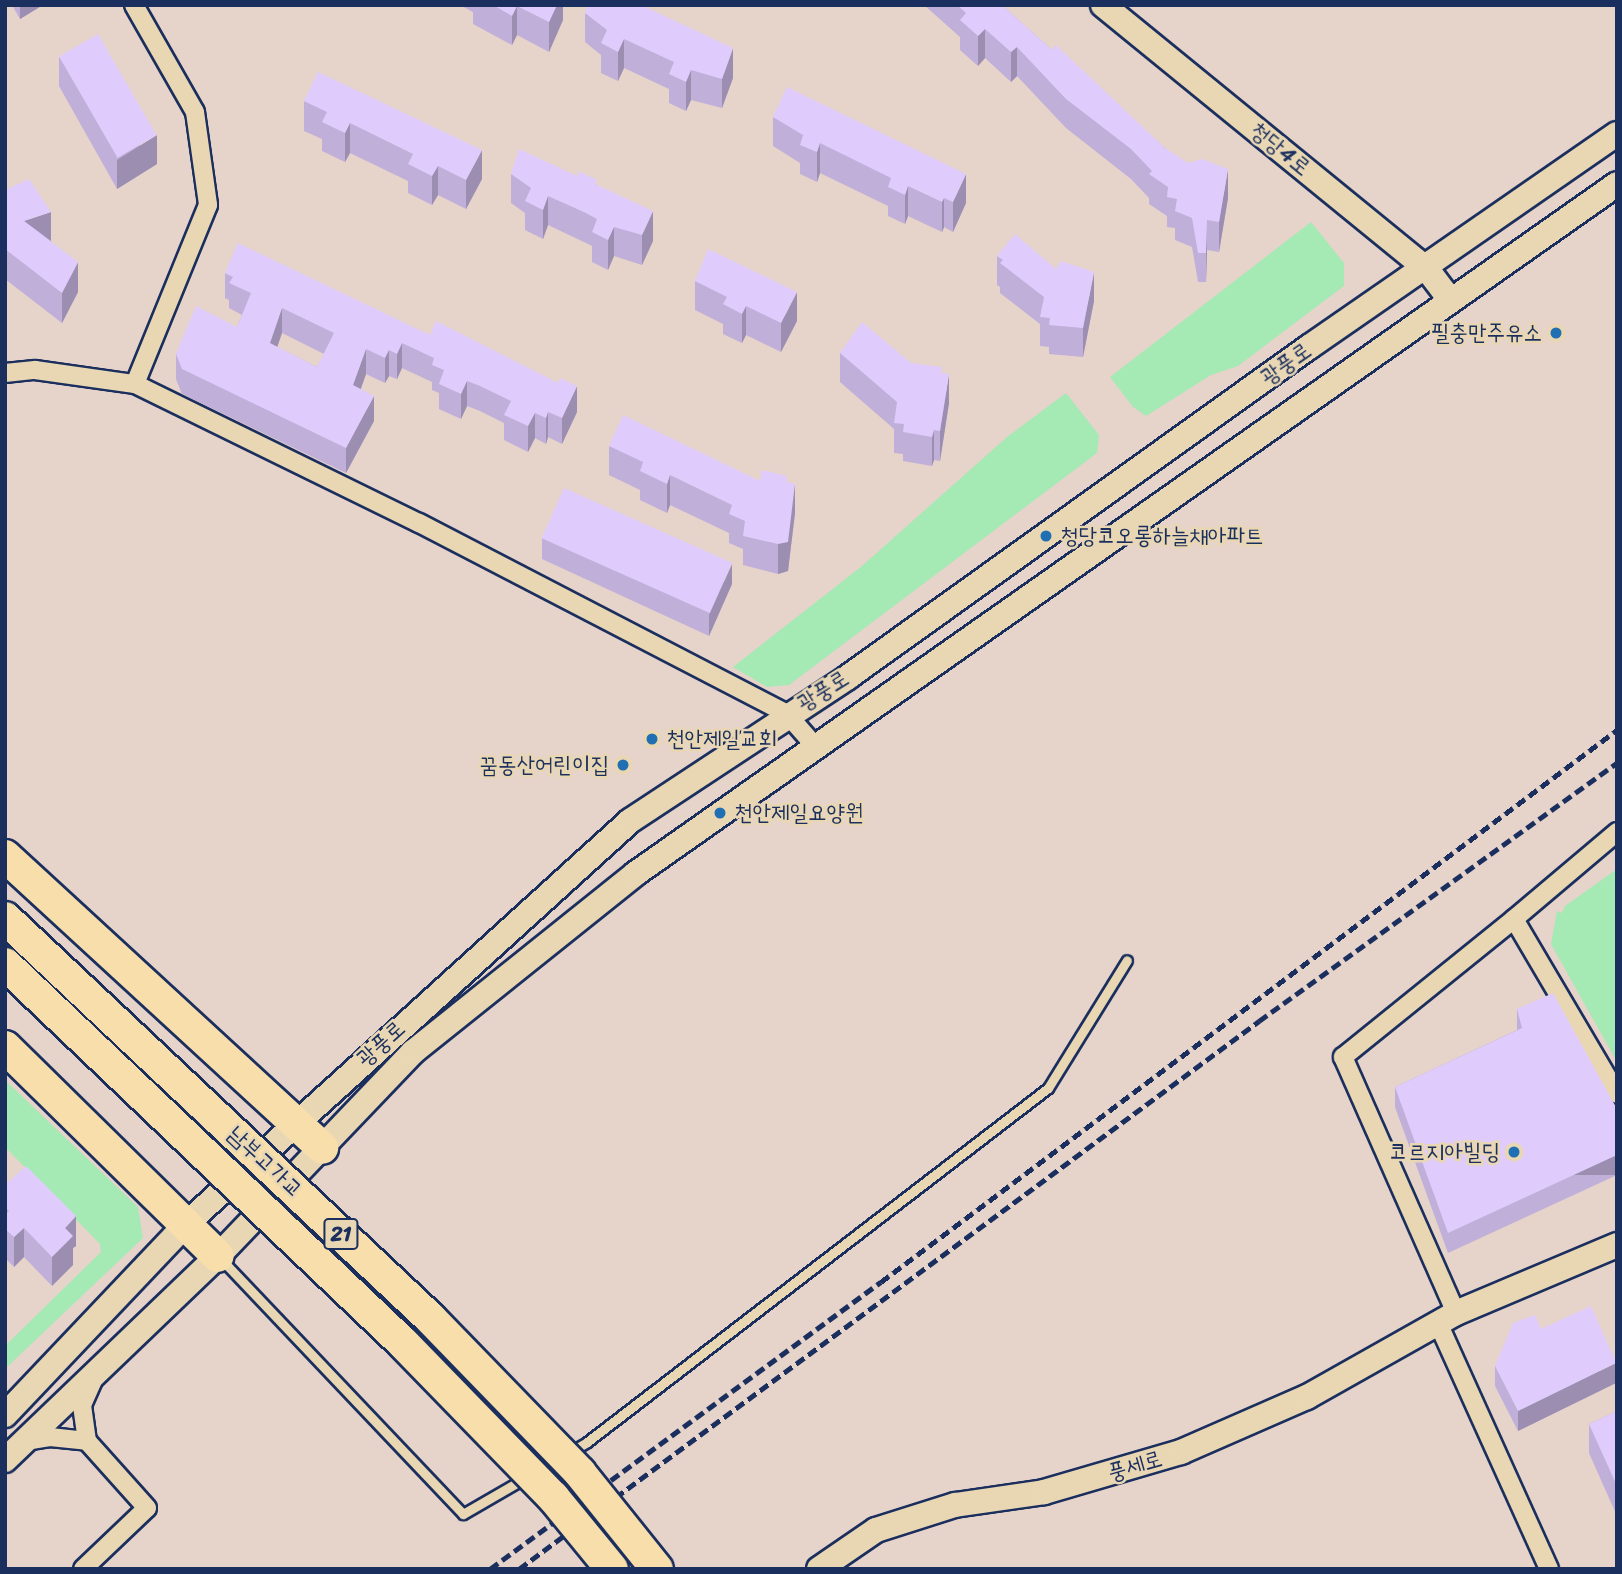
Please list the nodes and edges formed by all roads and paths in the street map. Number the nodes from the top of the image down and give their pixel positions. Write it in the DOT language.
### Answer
graph roads {
  1 [pos="134,5"];
  2 [pos="1103,5"];
  3 [pos="1617,134"];
  4 [pos="1617,184"];
  5 [pos="1427,269"];
  6 [pos="1450,299"];
  7 [pos="5,373"];
  8 [pos="135,384"];
  9 [pos="787,714"];
  10 [pos="815,746"];
  11 [pos="1617,832"];
  12 [pos="5,856"];
  13 [pos="5,918"];
  14 [pos="1514,919"];
  15 [pos="1126,960"];
  16 [pos="5,964"];
  17 [pos="5,1047"];
  18 [pos="1617,1094"];
  19 [pos="294,1122"];
  20 [pos="323,1148"];
  21 [pos="186,1224"];
  22 [pos="1617,1245"];
  23 [pos="218,1256"];
  24 [pos="1447,1318"];
  25 [pos="97,1370"];
  26 [pos="5,1415"];
  27 [pos="25,1441"];
  28 [pos="87,1441"];
  29 [pos="5,1460"];
  30 [pos="83,1569"];
  31 [pos="612,1569"];
  32 [pos="657,1569"];
  33 [pos="819,1569"];
  34 [pos="1549,1569"];
  1 -- 8 [label="street"];
  2 -- 5 [label="main road, 청당4로"];
  3 -- 5 [label="main road, 광풍로"];
  4 -- 6 [label="main road, 광풍로"];
  5 -- 6 [label="main road, 청당4로"];
  5 -- 9 [label="main road, 광풍로"];
  6 -- 10 [label="main road, 광풍로"];
  7 -- 8 [label="street"];
  8 -- 9 [label="street"];
  9 -- 10 [label="street"];
  9 -- 19 [label="main road, 광풍로"];
  10 -- 20 [label="main road, 광풍로"];
  11 -- 14 [label="street"];
  12 -- 19 [label="highway"];
  13 -- 32 [label="highway, 남부고가교 / 21, bridge"];
  14 -- 18 [label="street"];
  14 -- 24 [label="street"];
  15 -- 23 [label="lane"];
  16 -- 31 [label="highway, 남부고가교 / 21, bridge"];
  17 -- 21 [label="highway"];
  19 -- 20 [label="highway"];
  19 -- 21 [label="main road, 광풍로"];
  20 -- 23 [label="main road, 광풍로"];
  21 -- 23 [label="highway"];
  21 -- 26 [label="main road, 광풍로"];
  22 -- 24 [label="main road, 풍세로"];
  23 -- 25 [label="main road, 광풍로"];
  24 -- 33 [label="main road, 풍세로"];
  24 -- 34 [label="street"];
  25 -- 27 [label="main road, 광풍로"];
  25 -- 28 [label="street"];
  27 -- 28 [label="street"];
  27 -- 29 [label="main road, 광풍로"];
  28 -- 30 [label="street"];
}
